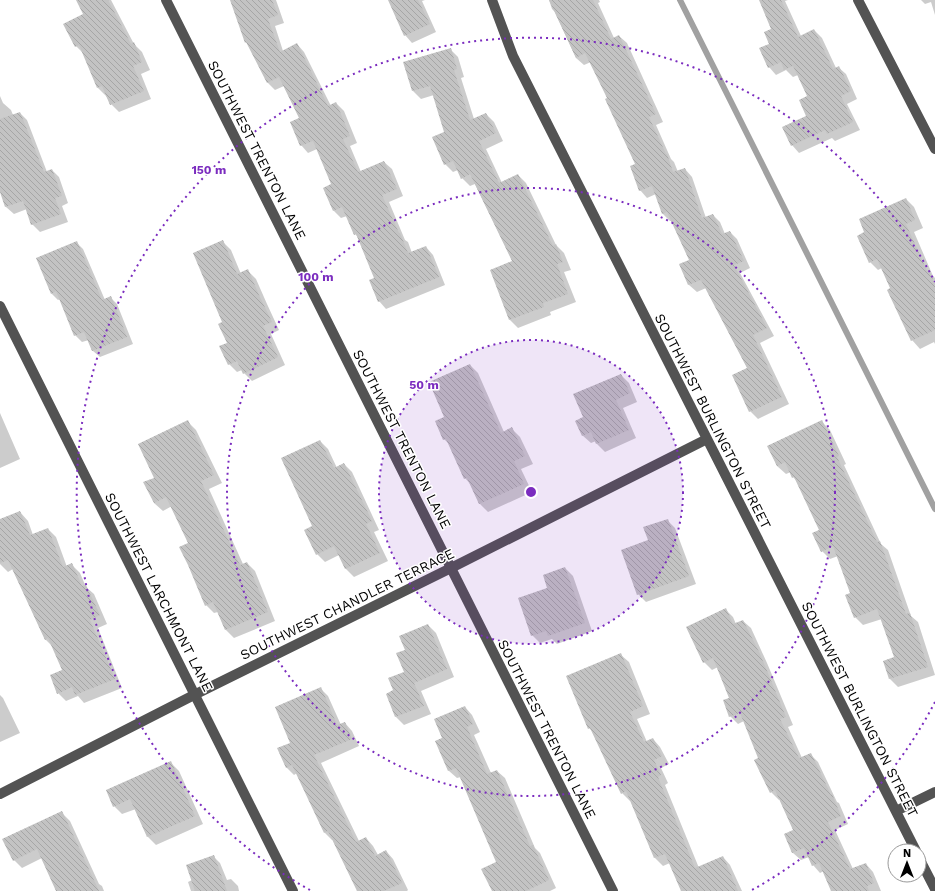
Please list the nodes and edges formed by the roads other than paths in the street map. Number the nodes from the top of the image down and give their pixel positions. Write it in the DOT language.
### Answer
graph roads {
  1 [pos="166,0"];
  2 [pos="492,0"];
  3 [pos="858,0"];
  4 [pos="935,149"];
  5 [pos="0,306"];
  6 [pos="707,439"];
  7 [pos="451,568"];
  8 [pos="194,695"];
  9 [pos="935,792"];
  10 [pos="0,794"];
  11 [pos="896,811"];
  12 [pos="912,843"];
  13 [pos="927,874"];
  14 [pos="935,890"];
  15 [pos="292,891"];
  16 [pos="613,891"];
  1 -- 7 [label="street, SOUTHWEST TRENTON LANE"];
  2 -- 6 [label="street, SOUTHWEST BURLINGTON STREET"];
  3 -- 4 [label="street"];
  5 -- 8 [label="street, SOUTHWEST LARCHMONT LANE"];
  6 -- 7 [label="street, SOUTHWEST CHANDLER TERRACE"];
  6 -- 11 [label="street, SOUTHWEST BURLINGTON STREET"];
  7 -- 8 [label="street, SOUTHWEST CHANDLER TERRACE"];
  7 -- 16 [label="street, SOUTHWEST TRENTON LANE"];
  8 -- 10 [label="street, SOUTHWEST CHANDLER TERRACE"];
  8 -- 15 [label="street, SOUTHWEST LARCHMONT LANE"];
  9 -- 11 [label="street"];
  11 -- 12 [label="street, SOUTHWEST BURLINGTON STREET"];
  13 -- 14 [label="street"];
}
